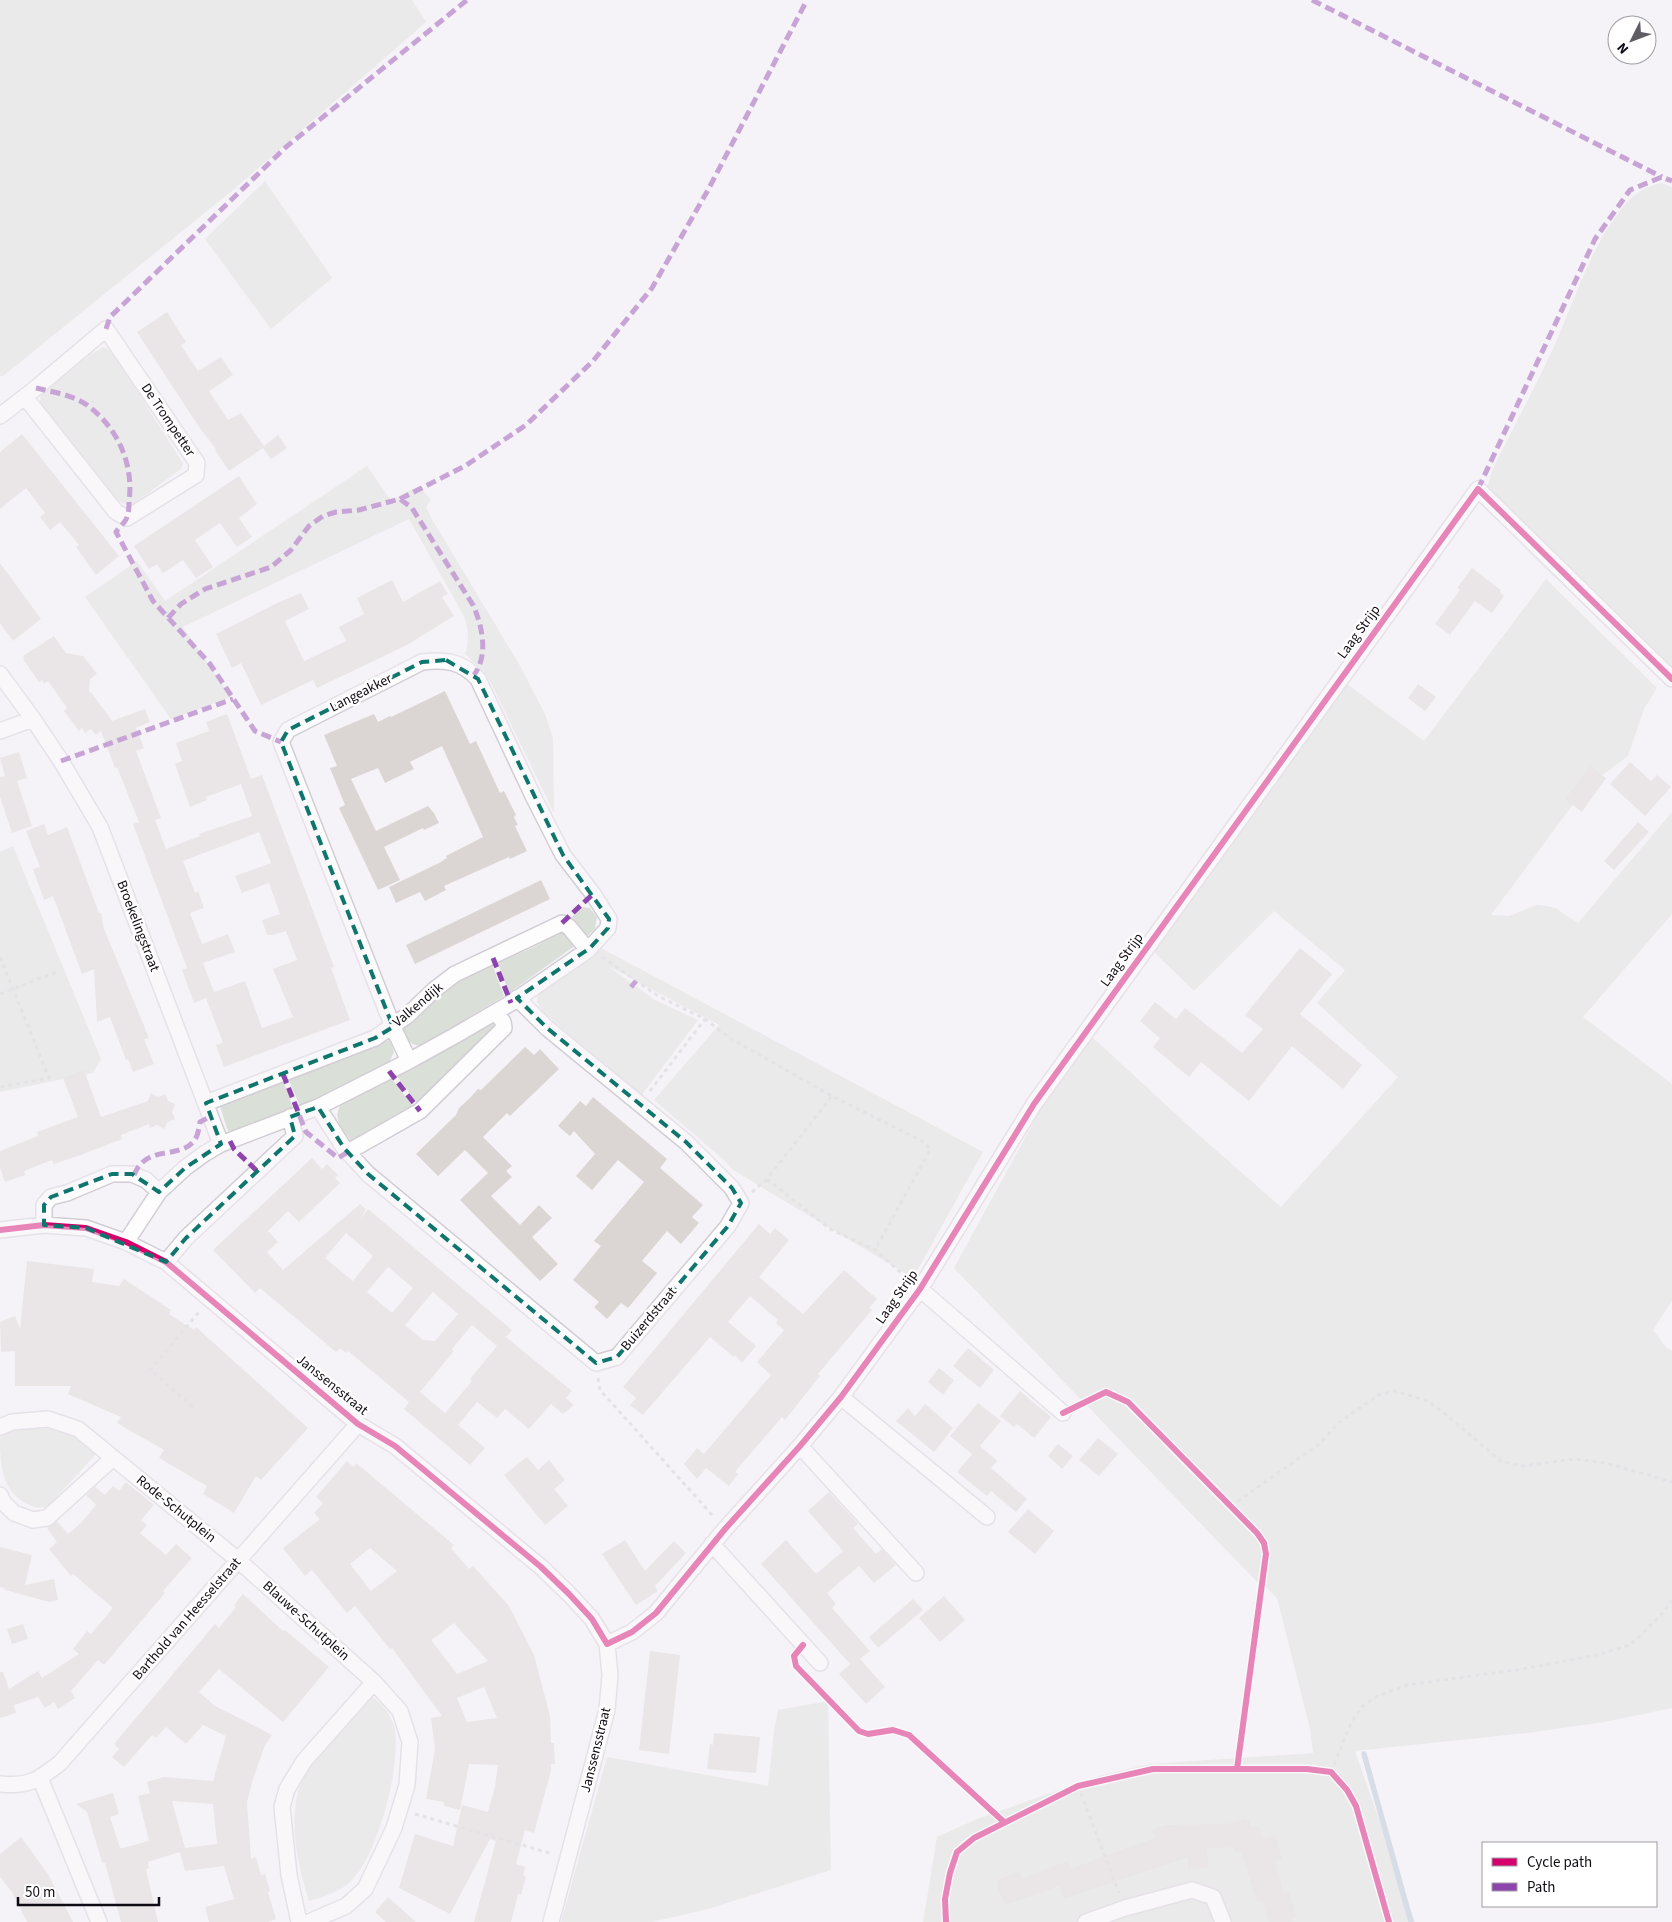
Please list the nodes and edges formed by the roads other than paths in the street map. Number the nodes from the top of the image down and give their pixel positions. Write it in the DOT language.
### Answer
graph roads {
  1 [pos="24,396"];
  2 [pos="0,416"];
  3 [pos="0,674"];
  4 [pos="1672,679"];
  5 [pos="33,719"];
  6 [pos="0,731"];
  7 [pos="589,949"];
  8 [pos="518,998"];
  9 [pos="496,1012"];
  10 [pos="393,1027"];
  11 [pos="409,1061"];
  12 [pos="206,1103"];
  13 [pos="318,1107"];
  14 [pos="290,1117"];
  15 [pos="222,1144"];
  16 [pos="348,1152"];
  17 [pos="159,1192"];
  18 [pos="44,1225"];
  19 [pos="0,1230"];
  20 [pos="126,1242"];
  21 [pos="166,1262"];
  22 [pos="920,1289"];
  23 [pos="840,1397"];
  24 [pos="1063,1413"];
  25 [pos="358,1424"];
  26 [pos="0,1427"];
  27 [pos="800,1446"];
  28 [pos="113,1458"];
  29 [pos="0,1495"];
  30 [pos="987,1517"];
  31 [pos="712,1544"];
  32 [pos="238,1560"];
  33 [pos="916,1573"];
  34 [pos="607,1644"];
  35 [pos="820,1663"];
  36 [pos="374,1682"];
  37 [pos="40,1778"];
  38 [pos="0,1784"];
  39 [pos="99,1922"];
  40 [pos="299,1922"];
  41 [pos="309,1922"];
  42 [pos="551,1922"];
  43 [pos="1086,1922"];
  44 [pos="1224,1922"];
  1 -- 1 [label="street, De Trompetter"];
  1 -- 2 [label="street, De Trompetter"];
  3 -- 5 [label="street, Broekelingstraat"];
  4 -- 22 [label="street, Laag Strijp"];
  5 -- 6 [label="street"];
  5 -- 12 [label="street, Broekelingstraat"];
  7 -- 8 [label="street"];
  7 -- 10 [label="street, Valkendijk"];
  7 -- 10 [label="street, Langeakker"];
  8 -- 9 [label="street"];
  8 -- 16 [label="street, Buizerdstraat"];
  9 -- 11 [label="street"];
  9 -- 16 [label="street"];
  10 -- 11 [label="street, Langeakker"];
  10 -- 12 [label="street, Valkendijk"];
  11 -- 13 [label="street"];
  12 -- 15 [label="street, Broekelingstraat"];
  13 -- 14 [label="street"];
  13 -- 16 [label="street"];
  14 -- 15 [label="street"];
  14 -- 21 [label="street"];
  15 -- 17 [label="street"];
  17 -- 18 [label="street"];
  17 -- 20 [label="street"];
  18 -- 19 [label="street, Janssensstraat"];
  18 -- 20 [label="street, Janssensstraat"];
  20 -- 21 [label="street, Janssensstraat"];
  21 -- 25 [label="street, Janssensstraat"];
  22 -- 23 [label="street, Laag Strijp"];
  22 -- 24 [label="street, Laag Strijp"];
  23 -- 27 [label="street, Laag Strijp"];
  23 -- 30 [label="street"];
  25 -- 32 [label="street, Barthold van Heesselstraat"];
  25 -- 34 [label="street, Janssensstraat"];
  26 -- 28 [label="street, Rode-Schutplein"];
  27 -- 31 [label="street, Laag Strijp"];
  27 -- 33 [label="street"];
  28 -- 29 [label="street"];
  28 -- 32 [label="street, Rode-Schutplein"];
  31 -- 34 [label="street, Laag Strijp"];
  31 -- 35 [label="street"];
  32 -- 36 [label="street, Blauwe-Schutplein"];
  32 -- 37 [label="street, Barthold van Heesselstraat"];
  34 -- 42 [label="street, Janssensstraat"];
  36 -- 40 [label="street"];
  36 -- 41 [label="street, Blauwe-Schutplein"];
  37 -- 38 [label="street, Barthold van Heesselstraat"];
  37 -- 39 [label="street"];
  43 -- 44 [label="street"];
}
